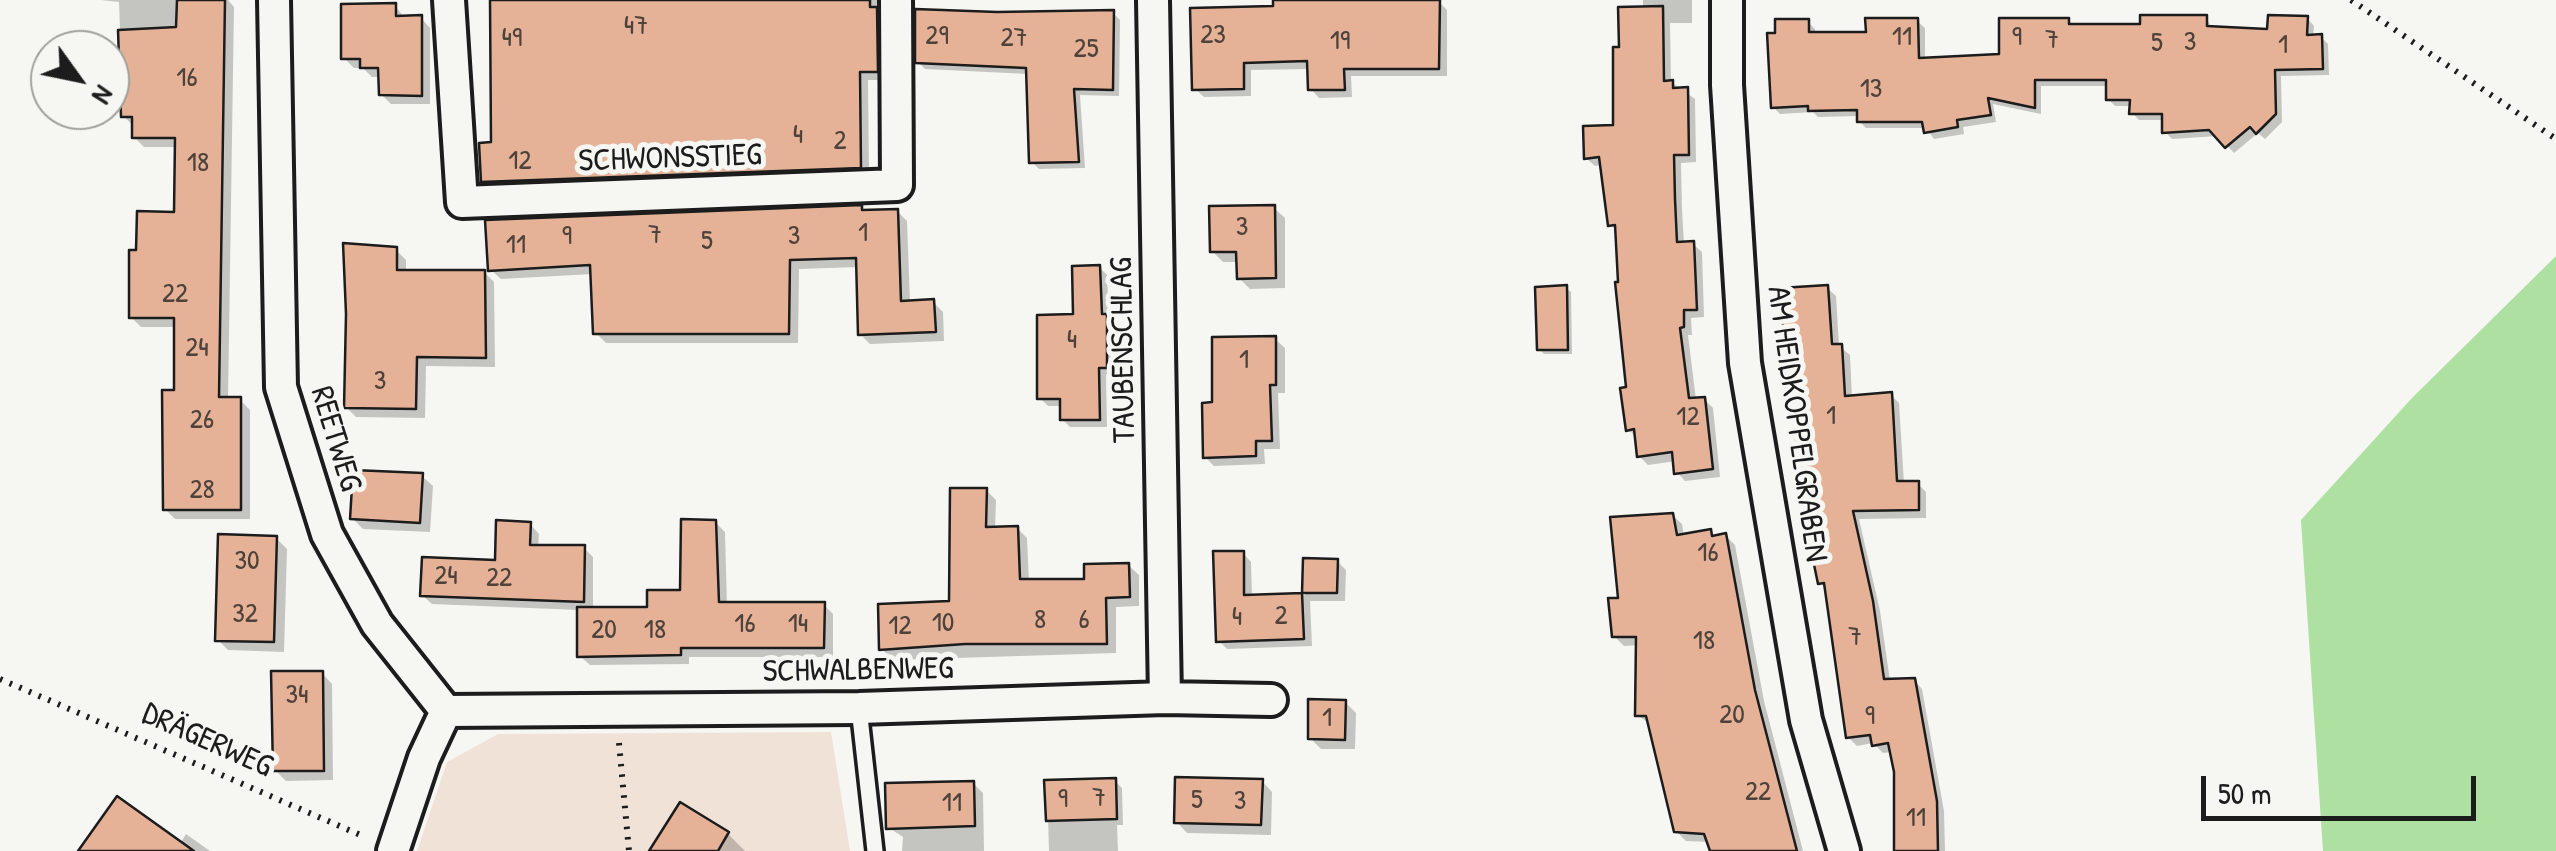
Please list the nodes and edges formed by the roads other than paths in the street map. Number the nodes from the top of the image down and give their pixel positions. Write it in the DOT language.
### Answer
graph roads {
  1 [pos="274,0"];
  2 [pos="449,0"];
  3 [pos="896,0"];
  4 [pos="1153,0"];
  5 [pos="1726,0"];
  6 [pos="1166,698"];
  7 [pos="1270,700"];
  8 [pos="859,708"];
  9 [pos="446,711"];
  10 [pos="393,850"];
  11 [pos="875,851"];
  12 [pos="1844,851"];
  1 -- 9 [label="street, REETWEG"];
  2 -- 3 [label="street, SCHWONSSTIEG"];
  4 -- 6 [label="street, TAUBENSCHLAG"];
  5 -- 12 [label="street, AM HEIDKOPPELGRABEN"];
  6 -- 7 [label="street, SCHWALBENWEG"];
  6 -- 8 [label="street, SCHWALBENWEG"];
  8 -- 9 [label="street, SCHWALBENWEG"];
  8 -- 11 [label="lane"];
  9 -- 10 [label="street"];
}
